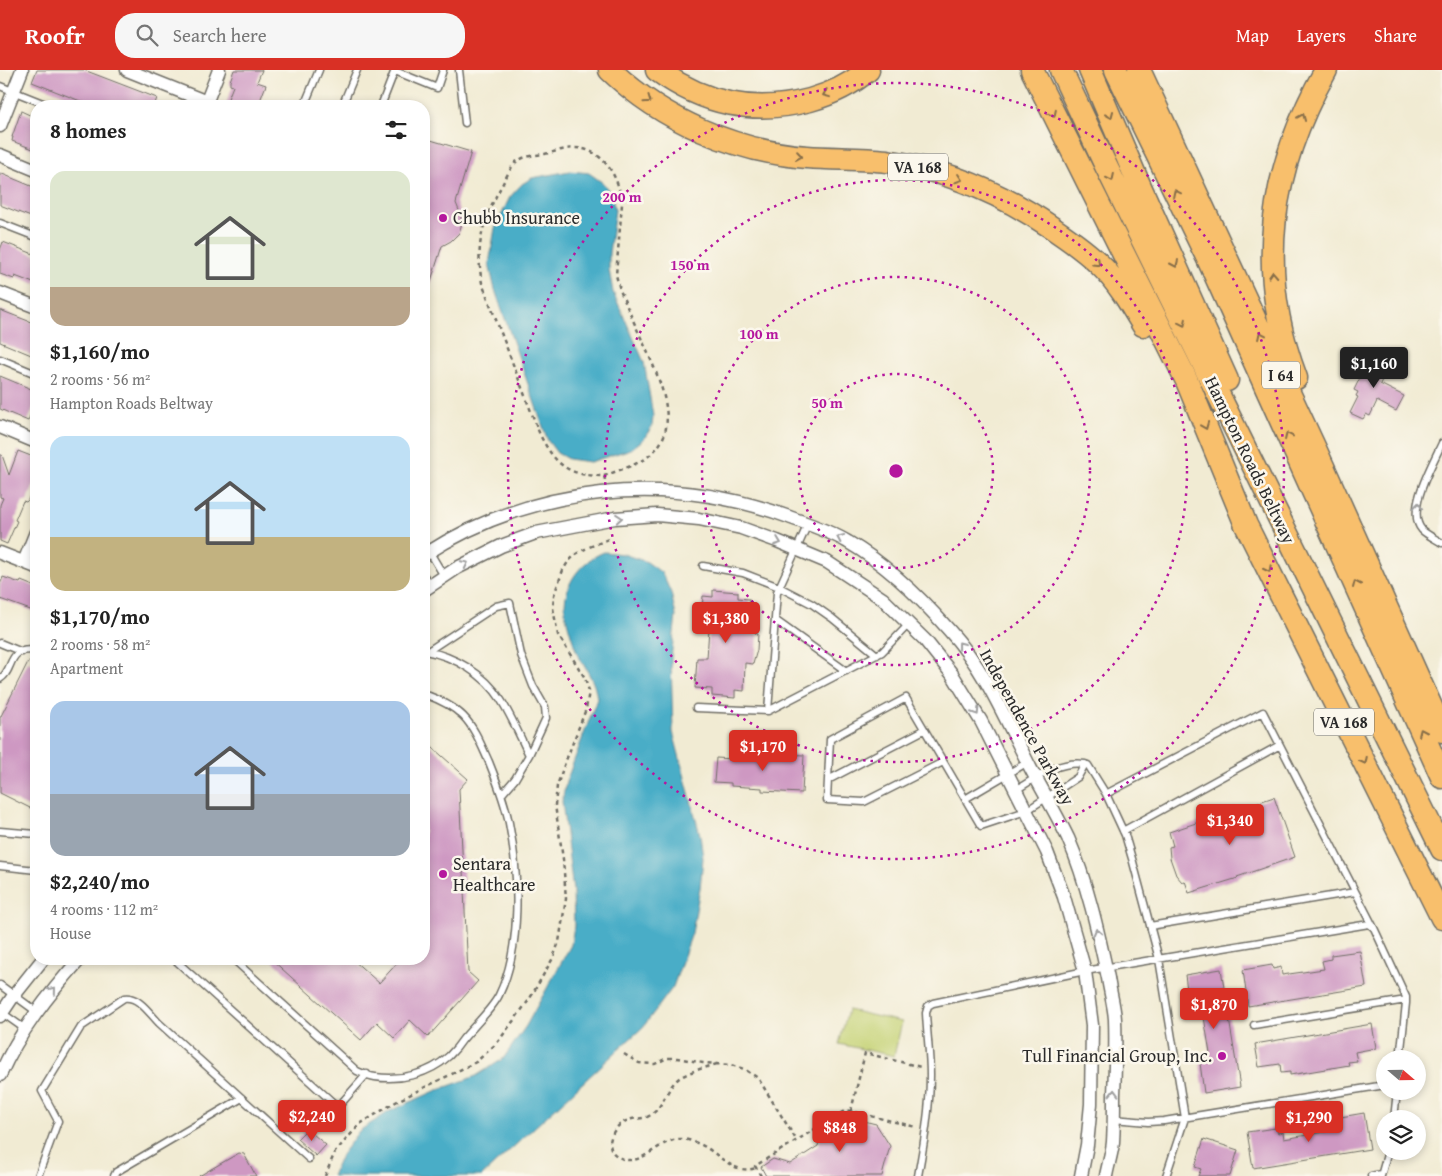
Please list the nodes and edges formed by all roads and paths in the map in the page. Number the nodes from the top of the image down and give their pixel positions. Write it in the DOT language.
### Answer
graph roads {
  1 [pos="22,70"];
  2 [pos="127,70"];
  3 [pos="219,70"];
  4 [pos="319,70"];
  5 [pos="357,70"];
  6 [pos="395,70"];
  7 [pos="444,70"];
  8 [pos="459,70"];
  9 [pos="610,70"];
  10 [pos="657,70"];
  11 [pos="868,70"];
  12 [pos="1032,70"];
  13 [pos="1061,70"];
  14 [pos="1090,70"];
  15 [pos="1116,70"];
  16 [pos="1139,70"];
  17 [pos="1326,70"];
  18 [pos="0,86"];
  19 [pos="14,92"];
  20 [pos="35,100"];
  21 [pos="197,100"];
  22 [pos="208,100"];
  23 [pos="306,100"];
  24 [pos="344,100"];
  25 [pos="383,100"];
  26 [pos="465,123"];
  27 [pos="0,126"];
  28 [pos="0,155"];
  29 [pos="30,168"];
  30 [pos="0,223"];
  31 [pos="30,236"];
  32 [pos="0,293"];
  33 [pos="30,305"];
  34 [pos="1175,358"];
  35 [pos="0,359"];
  36 [pos="30,372"];
  37 [pos="0,427"];
  38 [pos="30,440"];
  39 [pos="1442,443"];
  40 [pos="604,476"];
  41 [pos="606,492"];
  42 [pos="808,524"];
  43 [pos="1442,543"];
  44 [pos="430,548"];
  45 [pos="796,549"];
  46 [pos="0,553"];
  47 [pos="430,556"];
  48 [pos="30,565"];
  49 [pos="703,566"];
  50 [pos="444,576"];
  51 [pos="430,582"];
  52 [pos="779,587"];
  53 [pos="775,620"];
  54 [pos="909,624"];
  55 [pos="0,643"];
  56 [pos="430,648"];
  57 [pos="30,650"];
  58 [pos="22,652"];
  59 [pos="430,652"];
  60 [pos="877,655"];
  61 [pos="846,670"];
  62 [pos="0,679"];
  63 [pos="1419,682"];
  64 [pos="430,697"];
  65 [pos="696,708"];
  66 [pos="768,711"];
  67 [pos="924,730"];
  68 [pos="1442,731"];
  69 [pos="1280,745"];
  70 [pos="530,755"];
  71 [pos="943,762"];
  72 [pos="1028,762"];
  73 [pos="1085,764"];
  74 [pos="1008,774"];
  75 [pos="1442,777"];
  76 [pos="1036,778"];
  77 [pos="828,780"];
  78 [pos="1016,790"];
  79 [pos="502,794"];
  80 [pos="1106,794"];
  81 [pos="1046,798"];
  82 [pos="965,799"];
  83 [pos="1026,811"];
  84 [pos="0,830"];
  85 [pos="1123,831"];
  86 [pos="30,833"];
  87 [pos="1442,834"];
  88 [pos="1442,849"];
  89 [pos="0,866"];
  90 [pos="30,869"];
  91 [pos="1355,892"];
  92 [pos="1442,918"];
  93 [pos="1150,926"];
  94 [pos="1374,928"];
  95 [pos="1158,959"];
  96 [pos="38,965"];
  97 [pos="75,965"];
  98 [pos="181,965"];
  99 [pos="240,965"];
  100 [pos="1106,968"];
  101 [pos="1085,971"];
  102 [pos="0,985"];
  103 [pos="14,995"];
  104 [pos="1406,1000"];
  105 [pos="37,1012"];
  106 [pos="1,1013"];
  107 [pos="1254,1024"];
  108 [pos="25,1029"];
  109 [pos="1401,1050"];
  110 [pos="624,1054"];
  111 [pos="717,1064"];
  112 [pos="930,1069"];
  113 [pos="367,1074"];
  114 [pos="0,1075"];
  115 [pos="1376,1086"];
  116 [pos="242,1098"];
  117 [pos="851,1111"];
  118 [pos="1185,1118"];
  119 [pos="1114,1119"];
  120 [pos="926,1130"];
  121 [pos="797,1140"];
  122 [pos="309,1159"];
  123 [pos="1385,1160"];
  124 [pos="756,1168"];
  125 [pos="1381,1175"];
  126 [pos="38,1176"];
  127 [pos="114,1176"];
  128 [pos="761,1176"];
  129 [pos="918,1176"];
  130 [pos="1081,1176"];
  131 [pos="1106,1176"];
  132 [pos="1166,1176"];
  133 [pos="1371,1176"];
  1 -- 19 [label="street"];
  2 -- 21 [label="street"];
  3 -- 22 [label="street"];
  4 -- 23 [label="lane"];
  5 -- 24 [label="lane"];
  6 -- 7 [label="lane"];
  6 -- 25 [label="lane"];
  8 -- 26 [label="lane"];
  9 -- 34 [label="highway, VA 168, one-way"];
  11 -- 10 [label="highway, one-way"];
  12 -- 34 [label="highway, one-way"];
  13 -- 88 [label="highway, Hampton Roads Beltway, one-way"];
  14 -- 87 [label="highway, one-way"];
  75 -- 15 [label="highway, one-way"];
  63 -- 16 [label="highway, I 64, one-way"];
  63 -- 17 [label="highway, one-way"];
  18 -- 19 [label="lane"];
  19 -- 20 [label="lane"];
  19 -- 27 [label="street"];
  28 -- 29 [label="street"];
  30 -- 31 [label="lane"];
  32 -- 33 [label="street"];
  34 -- 92 [label="highway, VA 168, one-way"];
  35 -- 36 [label="lane"];
  37 -- 38 [label="street"];
  43 -- 39 [label="lane, one-way"];
  40 -- 40 [label="path"];
  40 -- 41 [label="path"];
  41 -- 42 [label="street, Independence Parkway"];
  41 -- 44 [label="street, Independence Parkway"];
  42 -- 45 [label="lane"];
  72 -- 42 [label="street, Independence Parkway, one-way"];
  50 -- 45 [label="street, one-way"];
  45 -- 52 [label="lane"];
  45 -- 54 [label="street"];
  46 -- 48 [label="street"];
  47 -- 50 [label="lane"];
  49 -- 52 [label="lane"];
  50 -- 51 [label="street"];
  52 -- 53 [label="lane"];
  52 -- 60 [label="lane"];
  53 -- 61 [label="lane"];
  53 -- 66 [label="lane"];
  54 -- 60 [label="lane"];
  54 -- 74 [label="street, one-way"];
  55 -- 58 [label="lane"];
  56 -- 70 [label="lane"];
  57 -- 58 [label="lane"];
  58 -- 62 [label="lane"];
  59 -- 70 [label="lane"];
  60 -- 61 [label="lane"];
  61 -- 66 [label="lane"];
  63 -- 68 [label="highway, I 64"];
  64 -- 79 [label="lane"];
  65 -- 66 [label="lane"];
  67 -- 71 [label="lane"];
  67 -- 77 [label="lane"];
  67 -- 77 [label="lane"];
  69 -- 80 [label="lane"];
  69 -- 85 [label="lane"];
  69 -- 91 [label="lane"];
  70 -- 79 [label="lane"];
  71 -- 77 [label="lane"];
  71 -- 82 [label="lane"];
  72 -- 74 [label="lane"];
  72 -- 76 [label="street, Independence Parkway"];
  73 -- 76 [label="lane"];
  73 -- 80 [label="lane"];
  73 -- 81 [label="lane"];
  74 -- 78 [label="street"];
  74 -- 82 [label="lane"];
  76 -- 78 [label="lane"];
  76 -- 81 [label="street, Independence Parkway"];
  78 -- 83 [label="street"];
  79 -- 113 [label="lane"];
  80 -- 85 [label="lane"];
  81 -- 83 [label="lane"];
  100 -- 81 [label="street, Independence Parkway, one-way"];
  82 -- 83 [label="lane"];
  83 -- 101 [label="street"];
  84 -- 86 [label="lane"];
  85 -- 93 [label="lane"];
  89 -- 90 [label="lane"];
  91 -- 93 [label="lane"];
  91 -- 94 [label="lane"];
  93 -- 95 [label="lane"];
  94 -- 95 [label="lane"];
  94 -- 104 [label="lane"];
  95 -- 100 [label="lane"];
  95 -- 118 [label="lane"];
  96 -- 103 [label="street"];
  105 -- 97 [label="street, one-way"];
  98 -- 113 [label="lane"];
  99 -- 113 [label="lane"];
  100 -- 101 [label="lane"];
  119 -- 100 [label="street, Independence Parkway, one-way"];
  101 -- 112 [label="lane"];
  101 -- 130 [label="street"];
  102 -- 103 [label="lane"];
  103 -- 105 [label="lane"];
  103 -- 106 [label="street"];
  104 -- 107 [label="lane"];
  104 -- 109 [label="lane"];
  105 -- 108 [label="street"];
  106 -- 108 [label="lane"];
  108 -- 114 [label="street"];
  110 -- 111 [label="path"];
  111 -- 121 [label="path"];
  111 -- 124 [label="path"];
  112 -- 117 [label="path"];
  112 -- 120 [label="lane"];
  115 -- 118 [label="lane"];
  116 -- 122 [label="lane"];
  116 -- 126 [label="lane"];
  116 -- 127 [label="lane"];
  117 -- 120 [label="path"];
  117 -- 121 [label="path"];
  118 -- 119 [label="lane"];
  118 -- 132 [label="lane"];
  119 -- 131 [label="street, Independence Parkway"];
  120 -- 129 [label="lane"];
  121 -- 124 [label="path"];
  123 -- 125 [label="lane"];
  124 -- 128 [label="path"];
  125 -- 133 [label="lane"];
}
